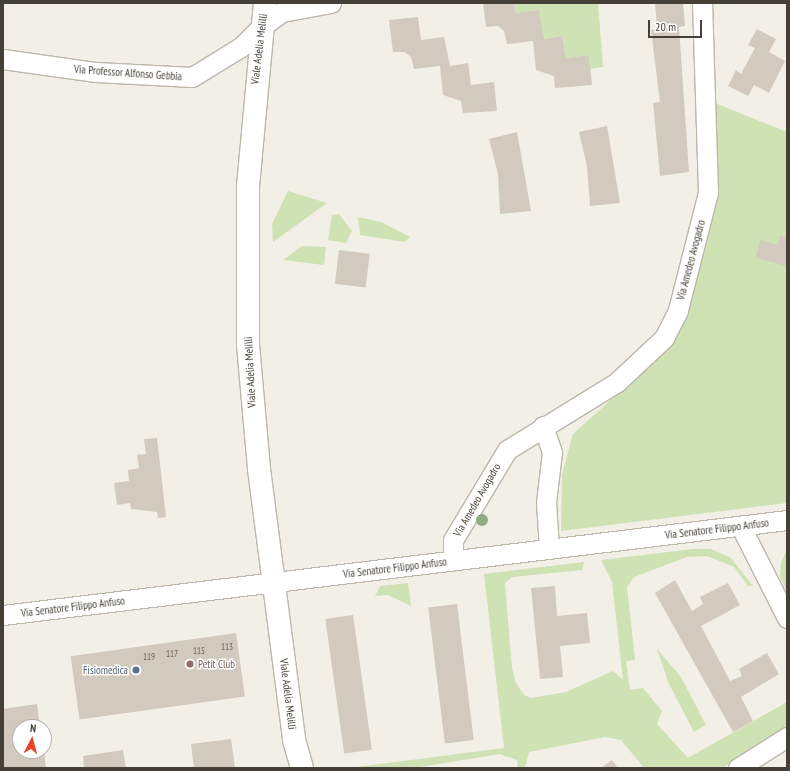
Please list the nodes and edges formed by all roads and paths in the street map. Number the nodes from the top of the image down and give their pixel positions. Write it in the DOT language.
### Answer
graph roads {
  1 [pos="265,3"];
  2 [pos="331,3"];
  3 [pos="702,3"];
  4 [pos="260,27"];
  5 [pos="3,59"];
  6 [pos="543,426"];
  7 [pos="787,520"];
  8 [pos="740,526"];
  9 [pos="549,549"];
  10 [pos="453,560"];
  11 [pos="273,583"];
  12 [pos="3,615"];
  13 [pos="787,618"];
  14 [pos="787,737"];
  15 [pos="294,740"];
  16 [pos="291,768"];
  17 [pos="302,768"];
  18 [pos="738,768"];
  1 -- 4 [label="street, Viale Adelia Melilli"];
  2 -- 4 [label="street, Via Professor Alfonso Gebbia"];
  3 -- 6 [label="street, Via Amedeo Avogadro"];
  4 -- 5 [label="street, Via Professor Alfonso Gebbia"];
  4 -- 11 [label="street, Viale Adelia Melilli"];
  6 -- 9 [label="street"];
  6 -- 10 [label="street, Via Amedeo Avogadro"];
  7 -- 8 [label="street, Via Senatore Filippo Anfuso"];
  8 -- 9 [label="street, Via Senatore Filippo Anfuso"];
  8 -- 13 [label="street"];
  9 -- 10 [label="street, Via Senatore Filippo Anfuso"];
  10 -- 11 [label="street, Via Senatore Filippo Anfuso"];
  11 -- 12 [label="street, Via Senatore Filippo Anfuso"];
  11 -- 15 [label="street, Viale Adelia Melilli"];
  14 -- 18 [label="street"];
  15 -- 16 [label="street"];
  15 -- 17 [label="street"];
}
